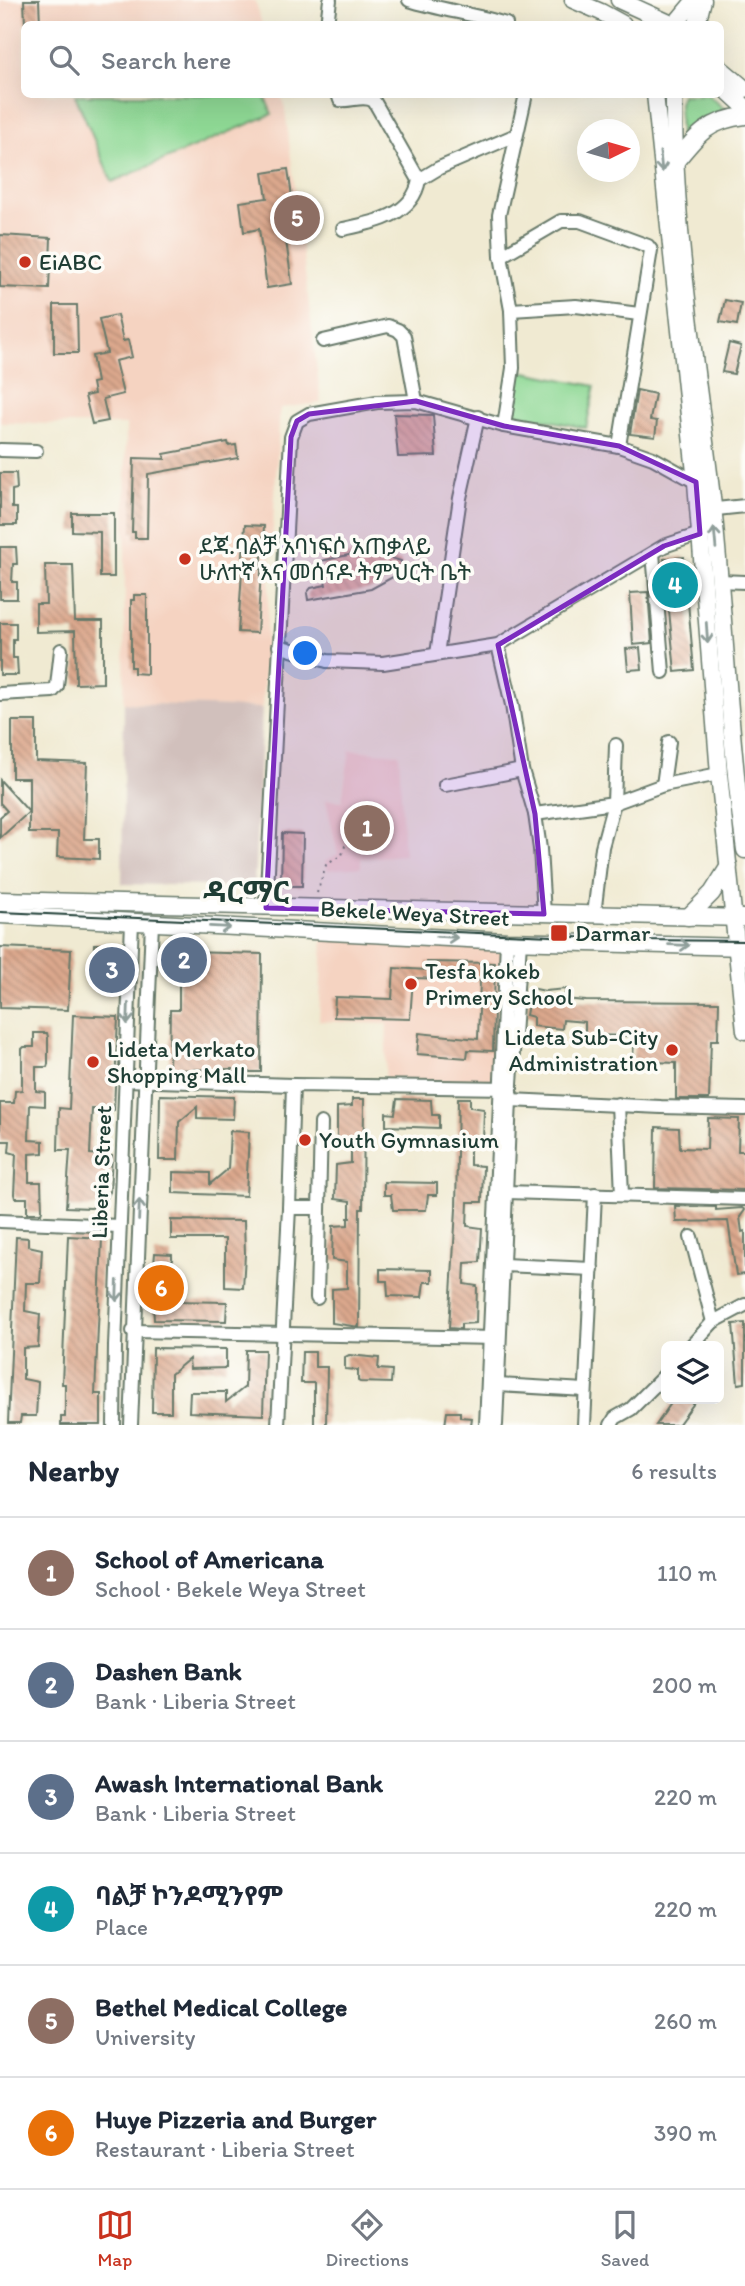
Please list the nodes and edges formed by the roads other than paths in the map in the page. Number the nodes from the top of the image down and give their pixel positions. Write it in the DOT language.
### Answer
graph roads {
  1 [pos="330,0"];
  2 [pos="410,0"];
  3 [pos="573,0"];
  4 [pos="618,0"];
  5 [pos="695,0"];
  6 [pos="703,0"];
  7 [pos="327,21"];
  8 [pos="496,21"];
  9 [pos="618,21"];
  10 [pos="666,21"];
  11 [pos="676,21"];
  12 [pos="698,21"];
  13 [pos="724,71"];
  14 [pos="724,88"];
  15 [pos="745,89"];
  16 [pos="339,98"];
  17 [pos="365,98"];
  18 [pos="365,98"];
  19 [pos="525,98"];
  20 [pos="655,98"];
  21 [pos="674,98"];
  22 [pos="745,107"];
  23 [pos="745,116"];
  24 [pos="516,135"];
  25 [pos="674,164"];
  26 [pos="419,180"];
  27 [pos="343,229"];
  28 [pos="501,256"];
  29 [pos="511,310"];
  30 [pos="639,314"];
  31 [pos="323,341"];
  32 [pos="416,401"];
  33 [pos="478,417"];
  34 [pos="504,426"];
  35 [pos="620,446"];
  36 [pos="0,450"];
  37 [pos="36,451"];
  38 [pos="703,481"];
  39 [pos="745,506"];
  40 [pos="706,511"];
  41 [pos="700,534"];
  42 [pos="653,553"];
  43 [pos="719,581"];
  44 [pos="745,582"];
  45 [pos="498,645"];
  46 [pos="279,646"];
  47 [pos="61,650"];
  48 [pos="437,654"];
  49 [pos="663,672"];
  50 [pos="0,694"];
  51 [pos="669,742"];
  52 [pos="616,745"];
  53 [pos="522,770"];
  54 [pos="733,772"];
  55 [pos="445,785"];
  56 [pos="663,785"];
  57 [pos="614,803"];
  58 [pos="535,814"];
  59 [pos="745,850"];
  60 [pos="729,866"];
  61 [pos="0,890"];
  62 [pos="0,900"];
  63 [pos="234,907"];
  64 [pos="266,908"];
  65 [pos="544,914"];
  66 [pos="0,915"];
  67 [pos="594,915"];
  68 [pos="688,918"];
  69 [pos="740,918"];
  70 [pos="124,921"];
  71 [pos="152,923"];
  72 [pos="0,925"];
  73 [pos="514,941"];
  74 [pos="741,947"];
  75 [pos="745,1031"];
  76 [pos="125,1080"];
  77 [pos="144,1080"];
  78 [pos="293,1085"];
  79 [pos="507,1092"];
  80 [pos="618,1104"];
  81 [pos="745,1109"];
  82 [pos="321,1123"];
  83 [pos="506,1192"];
  84 [pos="595,1194"];
  85 [pos="622,1195"];
  86 [pos="745,1199"];
  87 [pos="289,1208"];
  88 [pos="319,1208"];
  89 [pos="0,1221"];
  90 [pos="120,1226"];
  91 [pos="691,1237"];
  92 [pos="118,1265"];
  93 [pos="136,1265"];
  94 [pos="503,1265"];
  95 [pos="592,1269"];
  96 [pos="317,1298"];
  97 [pos="745,1305"];
  98 [pos="713,1322"];
  99 [pos="134,1331"];
  100 [pos="281,1334"];
  101 [pos="495,1338"];
  102 [pos="696,1341"];
  103 [pos="661,1379"];
  104 [pos="498,1385"];
  105 [pos="584,1390"];
  106 [pos="114,1425"];
  107 [pos="131,1425"];
  108 [pos="278,1425"];
  109 [pos="486,1425"];
  110 [pos="496,1425"];
  111 [pos="583,1425"];
  112 [pos="611,1425"];
  1 -- 7 [label="street"];
  2 -- 8 [label="street"];
  3 -- 9 [label="main road"];
  4 -- 10 [label="main road"];
  5 -- 11 [label="main road"];
  6 -- 12 [label="main road"];
  13 -- 15 [label="main road"];
  14 -- 22 [label="main road"];
  16 -- 18 [label="street"];
  17 -- 26 [label="street"];
  19 -- 24 [label="street"];
  20 -- 38 [label="main road, one-way"];
  21 -- 25 [label="main road"];
  23 -- 25 [label="main road"];
  24 -- 26 [label="street"];
  24 -- 28 [label="street"];
  25 -- 38 [label="main road"];
  26 -- 27 [label="street"];
  28 -- 29 [label="street"];
  28 -- 30 [label="street"];
  29 -- 30 [label="street"];
  29 -- 34 [label="street"];
  30 -- 35 [label="street"];
  31 -- 32 [label="street"];
  32 -- 33 [label="street"];
  32 -- 46 [label="street"];
  33 -- 34 [label="street"];
  33 -- 48 [label="street"];
  34 -- 35 [label="street"];
  35 -- 38 [label="street"];
  36 -- 37 [label="street"];
  38 -- 40 [label="main road"];
  39 -- 40 [label="street"];
  40 -- 41 [label="main road"];
  43 -- 40 [label="main road, one-way"];
  41 -- 42 [label="street"];
  41 -- 54 [label="main road, one-way"];
  42 -- 45 [label="street"];
  42 -- 49 [label="street"];
  43 -- 44 [label="street"];
  43 -- 54 [label="main road"];
  45 -- 48 [label="street"];
  45 -- 53 [label="street"];
  46 -- 48 [label="street"];
  46 -- 64 [label="street"];
  47 -- 50 [label="street"];
  51 -- 56 [label="street"];
  52 -- 57 [label="street"];
  53 -- 55 [label="street"];
  53 -- 58 [label="street"];
  54 -- 56 [label="street"];
  54 -- 59 [label="main road"];
  54 -- 60 [label="main road"];
  56 -- 57 [label="street"];
  57 -- 58 [label="street"];
  57 -- 67 [label="street"];
  58 -- 65 [label="street"];
  60 -- 68 [label="main road"];
  60 -- 69 [label="main road"];
  61 -- 63 [label="main road"];
  62 -- 63 [label="main road, Bekele Weya Street"];
  63 -- 64 [label="main road, Bekele Weya Street"];
  64 -- 65 [label="main road, Bekele Weya Street"];
  65 -- 67 [label="main road, Bekele Weya Street"];
  66 -- 70 [label="main road, Bekele Weya Street"];
  67 -- 68 [label="main road, Bekele Weya Street"];
  68 -- 69 [label="main road, Bekele Weya Street"];
  69 -- 74 [label="main road"];
  70 -- 71 [label="main road, Bekele Weya Street"];
  70 -- 72 [label="main road"];
  70 -- 76 [label="street, Liberia Street, one-way"];
  71 -- 73 [label="main road, Bekele Weya Street, one-way"];
  71 -- 77 [label="street, Liberia Street"];
  73 -- 74 [label="main road, Bekele Weya Street, one-way"];
  73 -- 79 [label="street"];
  74 -- 75 [label="main road"];
  76 -- 77 [label="street"];
  76 -- 90 [label="street, Liberia Street"];
  77 -- 78 [label="street"];
  93 -- 77 [label="street, Liberia Street, one-way"];
  78 -- 79 [label="street"];
  78 -- 87 [label="street"];
  79 -- 80 [label="street"];
  79 -- 83 [label="street"];
  79 -- 101 [label="street"];
  80 -- 81 [label="street"];
  80 -- 85 [label="street"];
  82 -- 88 [label="street"];
  83 -- 84 [label="street"];
  83 -- 94 [label="street"];
  84 -- 85 [label="street"];
  84 -- 95 [label="street"];
  85 -- 86 [label="street"];
  87 -- 88 [label="street"];
  87 -- 100 [label="street"];
  88 -- 96 [label="street"];
  89 -- 90 [label="street"];
  90 -- 92 [label="street, Liberia Street"];
  91 -- 98 [label="street"];
  92 -- 93 [label="street"];
  92 -- 106 [label="street, Liberia Street, one-way"];
  93 -- 99 [label="street, Liberia Street"];
  94 -- 95 [label="street"];
  94 -- 101 [label="street"];
  95 -- 105 [label="street"];
  97 -- 98 [label="street"];
  98 -- 102 [label="street"];
  99 -- 100 [label="street"];
  99 -- 107 [label="street, Liberia Street"];
  100 -- 101 [label="street"];
  100 -- 108 [label="street"];
  101 -- 104 [label="street"];
  101 -- 109 [label="street"];
  103 -- 112 [label="street"];
  104 -- 105 [label="street"];
  104 -- 110 [label="street"];
  105 -- 111 [label="street"];
}
